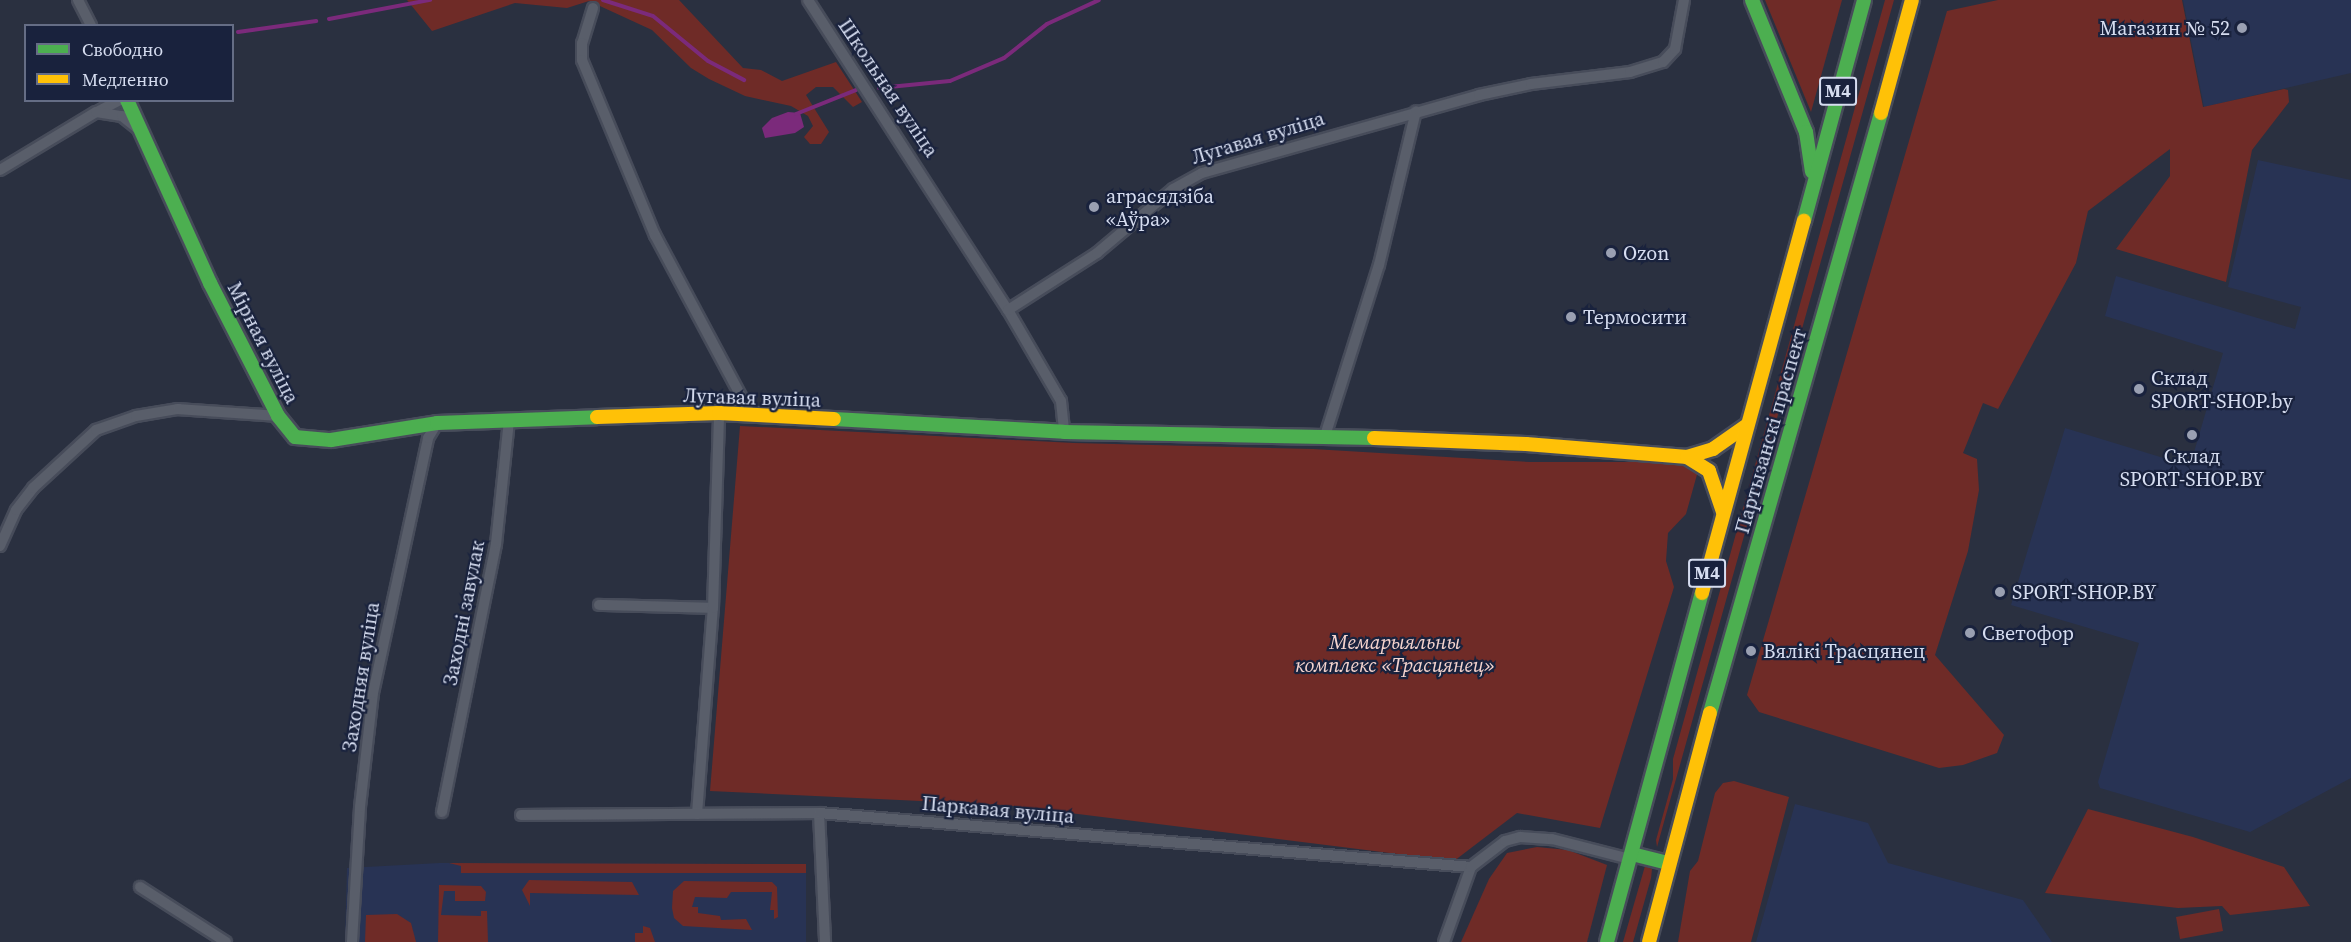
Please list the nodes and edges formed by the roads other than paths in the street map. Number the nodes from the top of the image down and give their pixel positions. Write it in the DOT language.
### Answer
graph roads {
  1 [pos="78,0"];
  2 [pos="808,0"];
  3 [pos="1684,0"];
  4 [pos="1752,0"];
  5 [pos="1863,0"];
  6 [pos="1912,0"];
  7 [pos="1919,0"];
  8 [pos="593,9"];
  9 [pos="1906,23"];
  10 [pos="90,24"];
  11 [pos="116,102"];
  12 [pos="128,102"];
  13 [pos="1416,111"];
  14 [pos="96,112"];
  15 [pos="141,132"];
  16 [pos="0,170"];
  17 [pos="1813,182"];
  18 [pos="1008,310"];
  19 [pos="719,413"];
  20 [pos="751,415"];
  21 [pos="278,416"];
  22 [pos="509,420"];
  23 [pos="437,423"];
  24 [pos="1746,426"];
  25 [pos="1064,432"];
  26 [pos="1325,436"];
  27 [pos="1687,457"];
  28 [pos="1723,512"];
  29 [pos="0,546"];
  30 [pos="599,604"];
  31 [pos="713,608"];
  32 [pos="442,812"];
  33 [pos="819,813"];
  34 [pos="697,814"];
  35 [pos="521,815"];
  36 [pos="1631,856"];
  37 [pos="1669,863"];
  38 [pos="1471,867"];
  39 [pos="140,887"];
  40 [pos="226,942"];
  41 [pos="352,942"];
  42 [pos="825,942"];
  43 [pos="1444,942"];
  44 [pos="1607,942"];
  45 [pos="1649,942"];
  1 -- 10 [label="street"];
  2 -- 18 [label="street, Школьная вуліца"];
  3 -- 13 [label="street, Лугавая вуліца"];
  4 -- 17 [label="main road"];
  5 -- 17 [label="main road, Партызанскі праспект / М4"];
  6 -- 9 [label="main road, Партызанскі праспект / М4"];
  7 -- 9 [label="main road"];
  8 -- 20 [label="street"];
  9 -- 37 [label="main road, Партызанскі праспект / М4"];
  11 -- 14 [label="street"];
  12 -- 15 [label="main road, Мірная вуліца"];
  13 -- 18 [label="street, Лугавая вуліца"];
  13 -- 26 [label="street"];
  14 -- 15 [label="street"];
  14 -- 16 [label="street"];
  15 -- 21 [label="main road, Мірная вуліца"];
  17 -- 24 [label="main road, Партызанскі праспект / М4"];
  18 -- 25 [label="street"];
  19 -- 20 [label="main road, Лугавая вуліца"];
  19 -- 22 [label="main road, Лугавая вуліца"];
  19 -- 31 [label="street"];
  20 -- 25 [label="main road, Лугавая вуліца"];
  21 -- 23 [label="main road, Мірная вуліца"];
  21 -- 29 [label="street"];
  22 -- 23 [label="main road, Лугавая вуліца"];
  22 -- 32 [label="street, Заходні завулак"];
  23 -- 41 [label="street, Заходняя вуліца"];
  24 -- 27 [label="main road"];
  24 -- 28 [label="main road, Партызанскі праспект / М4"];
  25 -- 26 [label="main road, Лугавая вуліца"];
  26 -- 27 [label="main road, Лугавая вуліца"];
  27 -- 28 [label="main road"];
  28 -- 36 [label="main road, Партызанскі праспект / М4"];
  30 -- 31 [label="street"];
  31 -- 34 [label="street"];
  33 -- 34 [label="street, Паркавая вуліца"];
  33 -- 38 [label="street, Паркавая вуліца"];
  33 -- 42 [label="street"];
  34 -- 35 [label="street, Паркавая вуліца"];
  36 -- 37 [label="main road"];
  36 -- 38 [label="street"];
  36 -- 44 [label="main road, Партызанскі праспект / М4"];
  37 -- 45 [label="main road, Партызанскі праспект / М4"];
  38 -- 43 [label="street"];
  39 -- 40 [label="street"];
}
